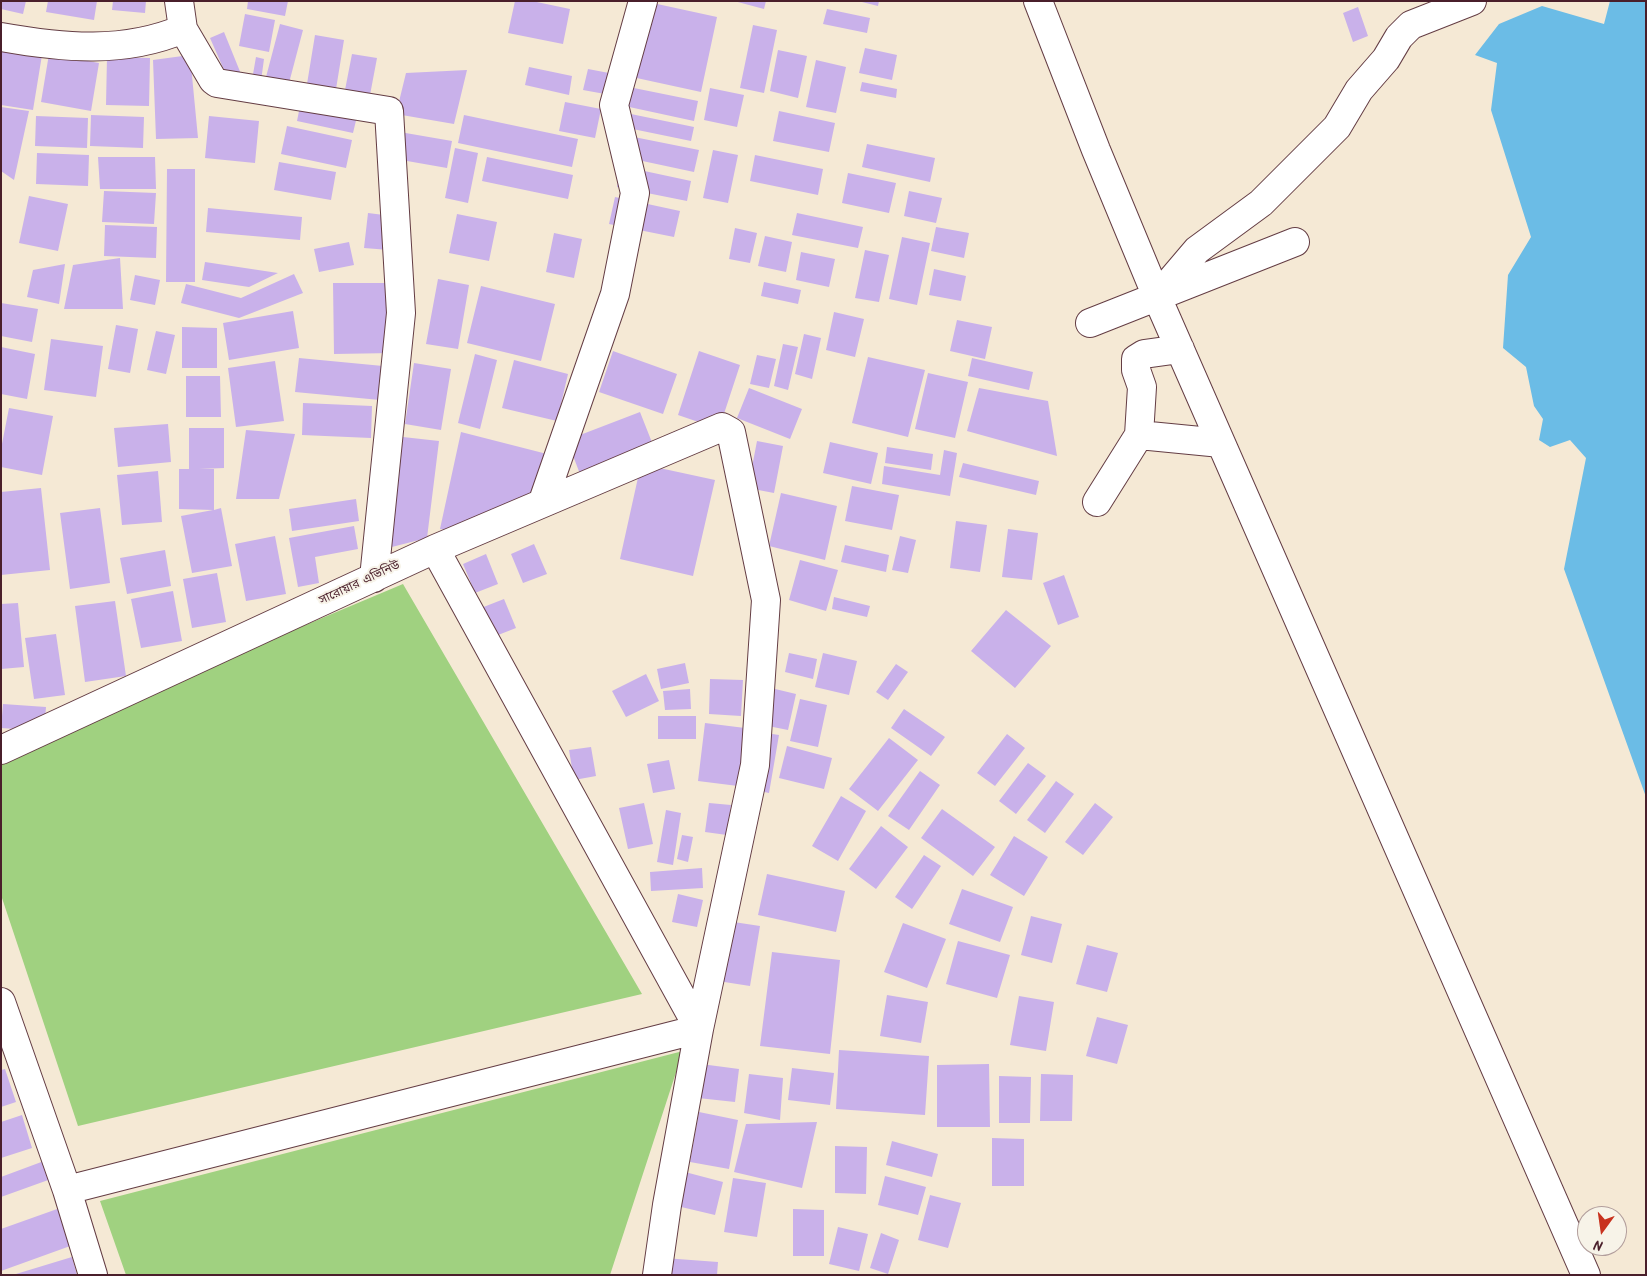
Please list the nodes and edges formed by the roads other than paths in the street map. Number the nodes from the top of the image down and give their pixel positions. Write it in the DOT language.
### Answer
graph roads {
  1 [pos="179,1"];
  2 [pos="643,1"];
  3 [pos="1038,1"];
  4 [pos="1472,1"];
  5 [pos="183,29"];
  6 [pos="1,37"];
  7 [pos="1294,242"];
  8 [pos="1157,297"];
  9 [pos="1090,323"];
  10 [pos="1180,349"];
  11 [pos="1139,435"];
  12 [pos="1221,443"];
  13 [pos="543,501"];
  14 [pos="1098,502"];
  15 [pos="435,549"];
  16 [pos="374,578"];
  17 [pos="1,750"];
  18 [pos="1,1002"];
  19 [pos="699,1029"];
  20 [pos="67,1190"];
  21 [pos="93,1275"];
  22 [pos="657,1275"];
  23 [pos="1586,1275"];
  1 -- 5 [label="street"];
  2 -- 13 [label="street"];
  3 -- 8 [label="street"];
  4 -- 8 [label="street"];
  5 -- 6 [label="street"];
  5 -- 16 [label="street"];
  7 -- 8 [label="street"];
  8 -- 9 [label="street"];
  8 -- 10 [label="street"];
  10 -- 11 [label="street"];
  10 -- 12 [label="street"];
  11 -- 12 [label="street"];
  11 -- 14 [label="street"];
  12 -- 23 [label="street"];
  13 -- 15 [label="street, সারোয়ার এভিনিউ"];
  13 -- 19 [label="street, সারোয়ার এভিনিউ"];
  15 -- 16 [label="street, সারোয়ার এভিনিউ"];
  15 -- 19 [label="street"];
  16 -- 17 [label="street, সারোয়ার এভিনিউ"];
  18 -- 20 [label="street"];
  19 -- 20 [label="street"];
  19 -- 22 [label="street"];
  20 -- 21 [label="street"];
}
